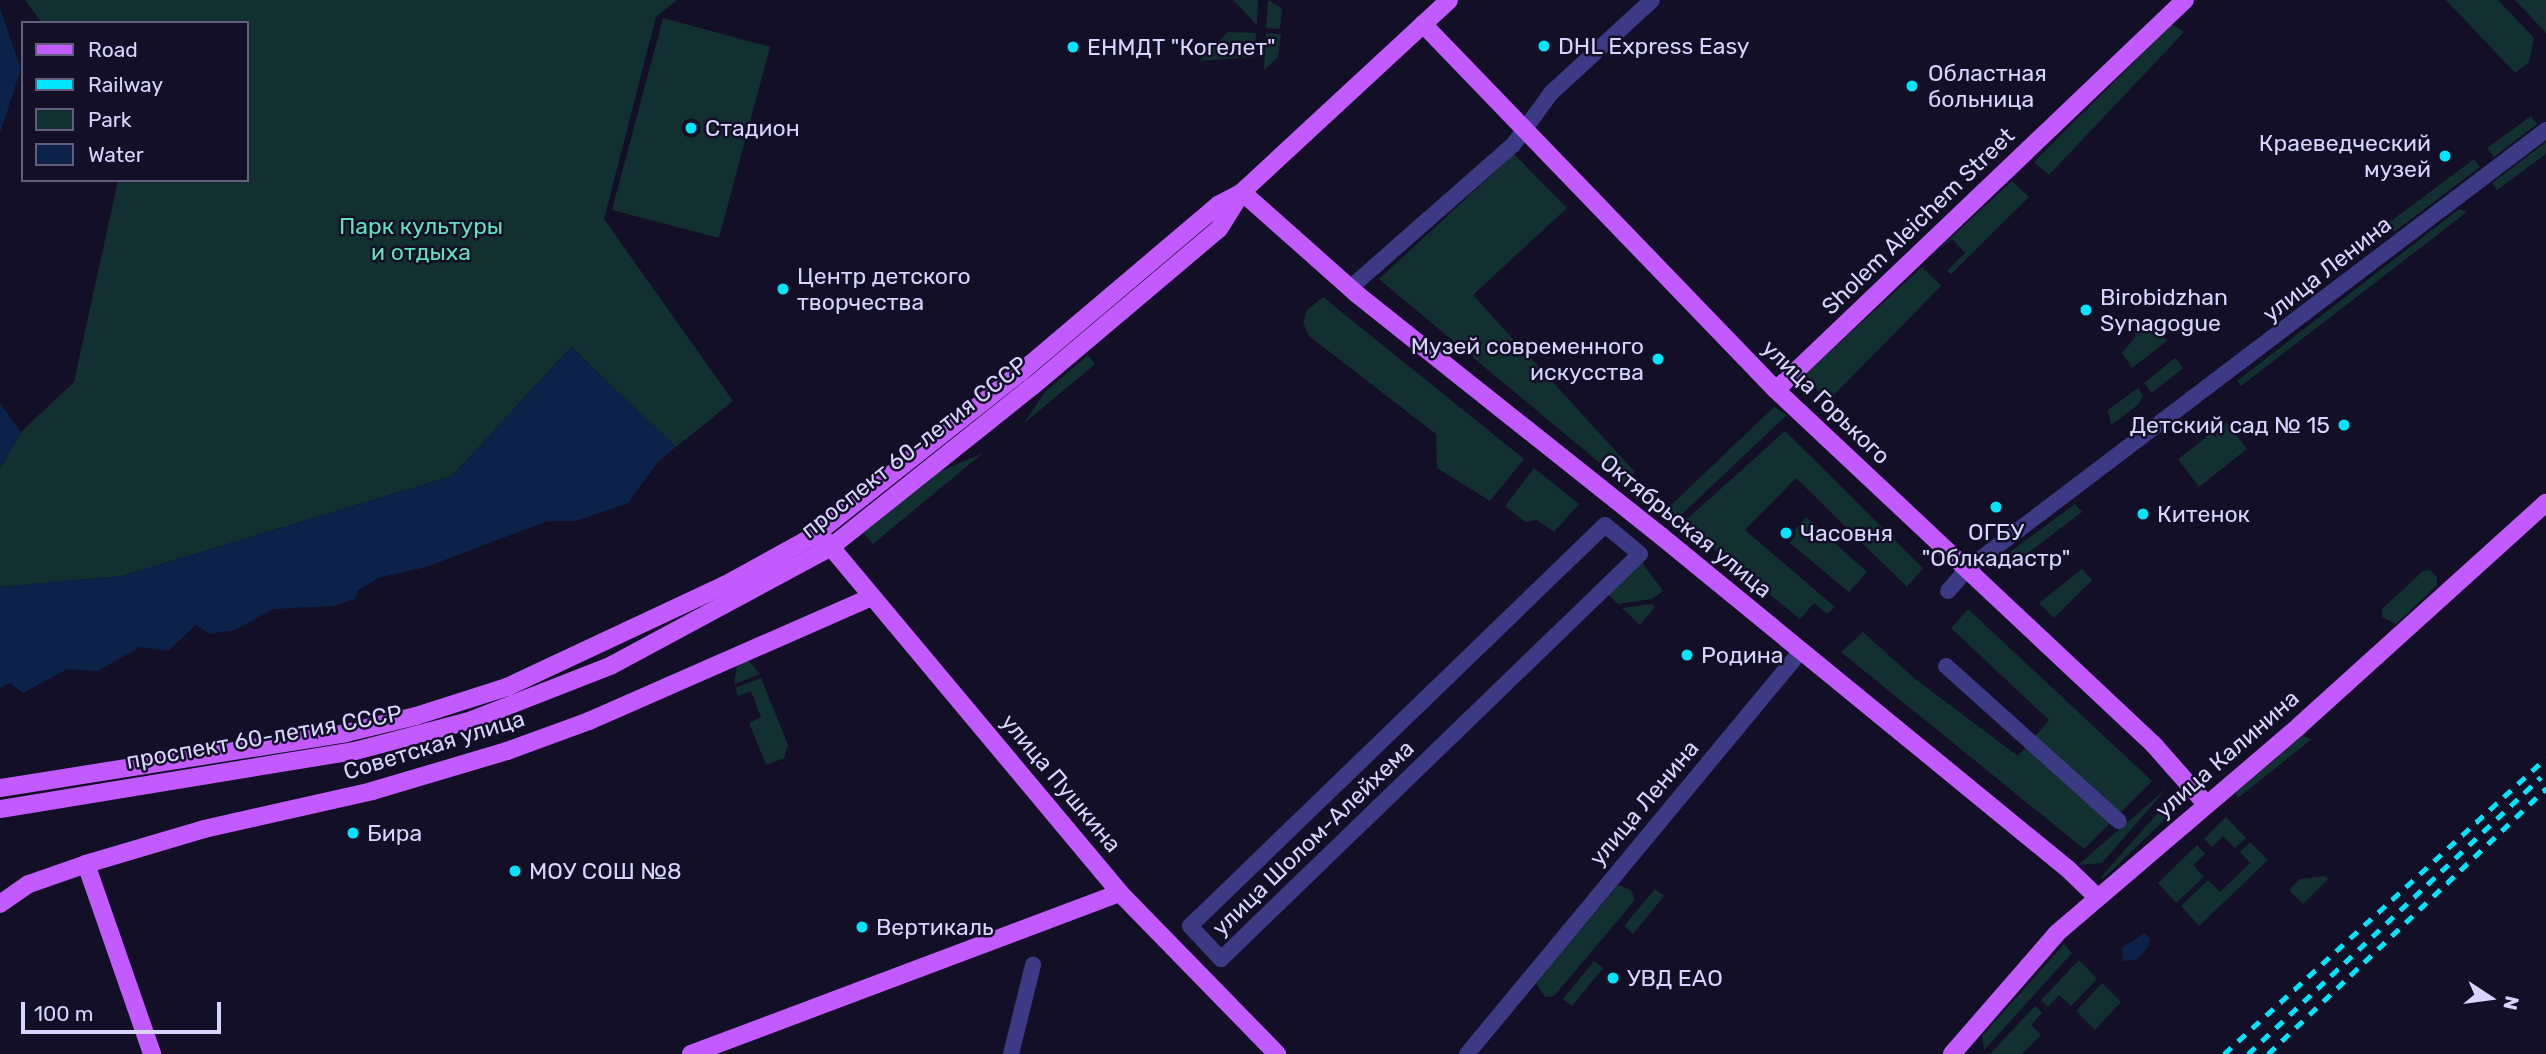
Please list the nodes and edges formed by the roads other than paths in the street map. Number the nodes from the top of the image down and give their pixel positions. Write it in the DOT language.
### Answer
graph roads {
  1 [pos="1449,0"];
  2 [pos="1653,0"];
  3 [pos="2185,0"];
  4 [pos="1423,24"];
  5 [pos="1522,127"];
  6 [pos="2546,130"];
  7 [pos="1242,192"];
  8 [pos="1350,288"];
  9 [pos="1776,390"];
  10 [pos="2546,503"];
  11 [pos="1605,525"];
  12 [pos="818,532"];
  13 [pos="831,547"];
  14 [pos="1967,569"];
  15 [pos="1948,591"];
  16 [pos="871,597"];
  17 [pos="1801,651"];
  18 [pos="1946,666"];
  19 [pos="81,772"];
  20 [pos="0,788"];
  21 [pos="84,792"];
  22 [pos="2206,804"];
  23 [pos="0,809"];
  24 [pos="2119,821"];
  25 [pos="86,864"];
  26 [pos="1120,893"];
  27 [pos="2098,898"];
  28 [pos="0,904"];
  29 [pos="1033,965"];
  30 [pos="152,1054"];
  31 [pos="691,1054"];
  32 [pos="1011,1054"];
  33 [pos="1277,1054"];
  34 [pos="1467,1054"];
  35 [pos="1952,1054"];
  1 -- 4 [label="main road, проспект 60-летия СССР"];
  2 -- 5 [label="street"];
  3 -- 9 [label="main road, Sholem Aleichem Street"];
  4 -- 5 [label="main road, улица Горького"];
  4 -- 7 [label="main road, проспект 60-летия СССР"];
  5 -- 8 [label="street"];
  5 -- 9 [label="main road, улица Горького"];
  6 -- 14 [label="street, улица Ленина"];
  7 -- 8 [label="main road, Октябрьская улица"];
  7 -- 12 [label="main road, проспект 60-летия СССР"];
  7 -- 13 [label="main road, проспект 60-летия СССР"];
  8 -- 17 [label="main road, Октябрьская улица"];
  9 -- 14 [label="main road, улица Горького"];
  10 -- 22 [label="main road, улица Калинина"];
  11 -- 11 [label="street, улица Шолом-Алейхема"];
  12 -- 13 [label="main road, улица Пушкина"];
  12 -- 19 [label="main road, проспект 60-летия СССР"];
  13 -- 16 [label="main road, улица Пушкина"];
  13 -- 21 [label="main road, проспект 60-летия СССР"];
  14 -- 15 [label="street, улица Ленина"];
  14 -- 22 [label="main road, улица Горького"];
  16 -- 25 [label="main road, Советская улица"];
  16 -- 26 [label="main road, улица Пушкина"];
  17 -- 27 [label="main road, Октябрьская улица"];
  17 -- 34 [label="street, улица Ленина"];
  18 -- 24 [label="street"];
  19 -- 20 [label="main road, проспект 60-летия СССР"];
  19 -- 21 [label="main road"];
  21 -- 23 [label="main road, проспект 60-летия СССР"];
  22 -- 27 [label="main road, улица Калинина"];
  25 -- 28 [label="main road, Советская улица"];
  25 -- 30 [label="main road"];
  26 -- 31 [label="main road"];
  26 -- 33 [label="main road, улица Пушкина"];
  27 -- 35 [label="main road, улица Калинина"];
  29 -- 32 [label="street"];
}
